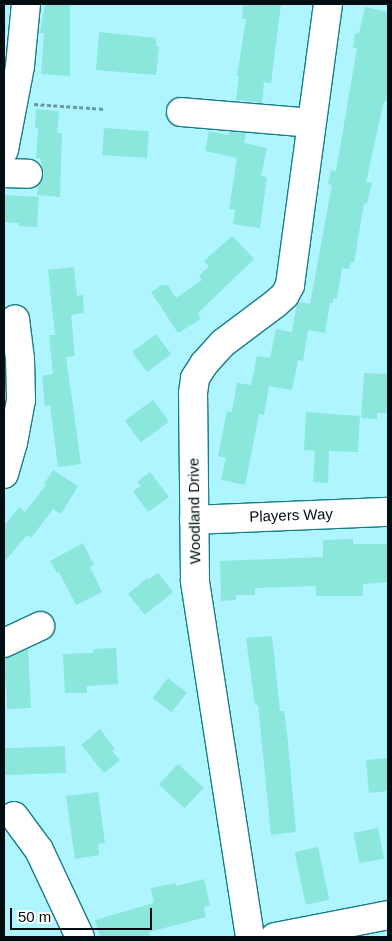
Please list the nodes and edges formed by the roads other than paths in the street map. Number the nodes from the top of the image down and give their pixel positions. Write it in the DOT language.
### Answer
graph roads {
  1 [pos="26,4"];
  2 [pos="328,4"];
  3 [pos="14,33"];
  4 [pos="181,112"];
  5 [pos="311,123"];
  6 [pos="4,150"];
  7 [pos="15,319"];
  8 [pos="4,474"];
  9 [pos="388,512"];
  10 [pos="194,520"];
  11 [pos="40,626"];
  12 [pos="4,643"];
  13 [pos="14,816"];
  14 [pos="388,915"];
  15 [pos="80,937"];
  16 [pos="250,937"];
  17 [pos="275,937"];
  1 -- 3 [label="street"];
  2 -- 5 [label="street, Woodland Drive"];
  3 -- 6 [label="street"];
  4 -- 5 [label="street"];
  5 -- 10 [label="street, Woodland Drive"];
  7 -- 8 [label="street"];
  9 -- 10 [label="street, Players Way"];
  10 -- 16 [label="street, Woodland Drive"];
  11 -- 12 [label="street"];
  13 -- 15 [label="street"];
  14 -- 17 [label="street"];
}
